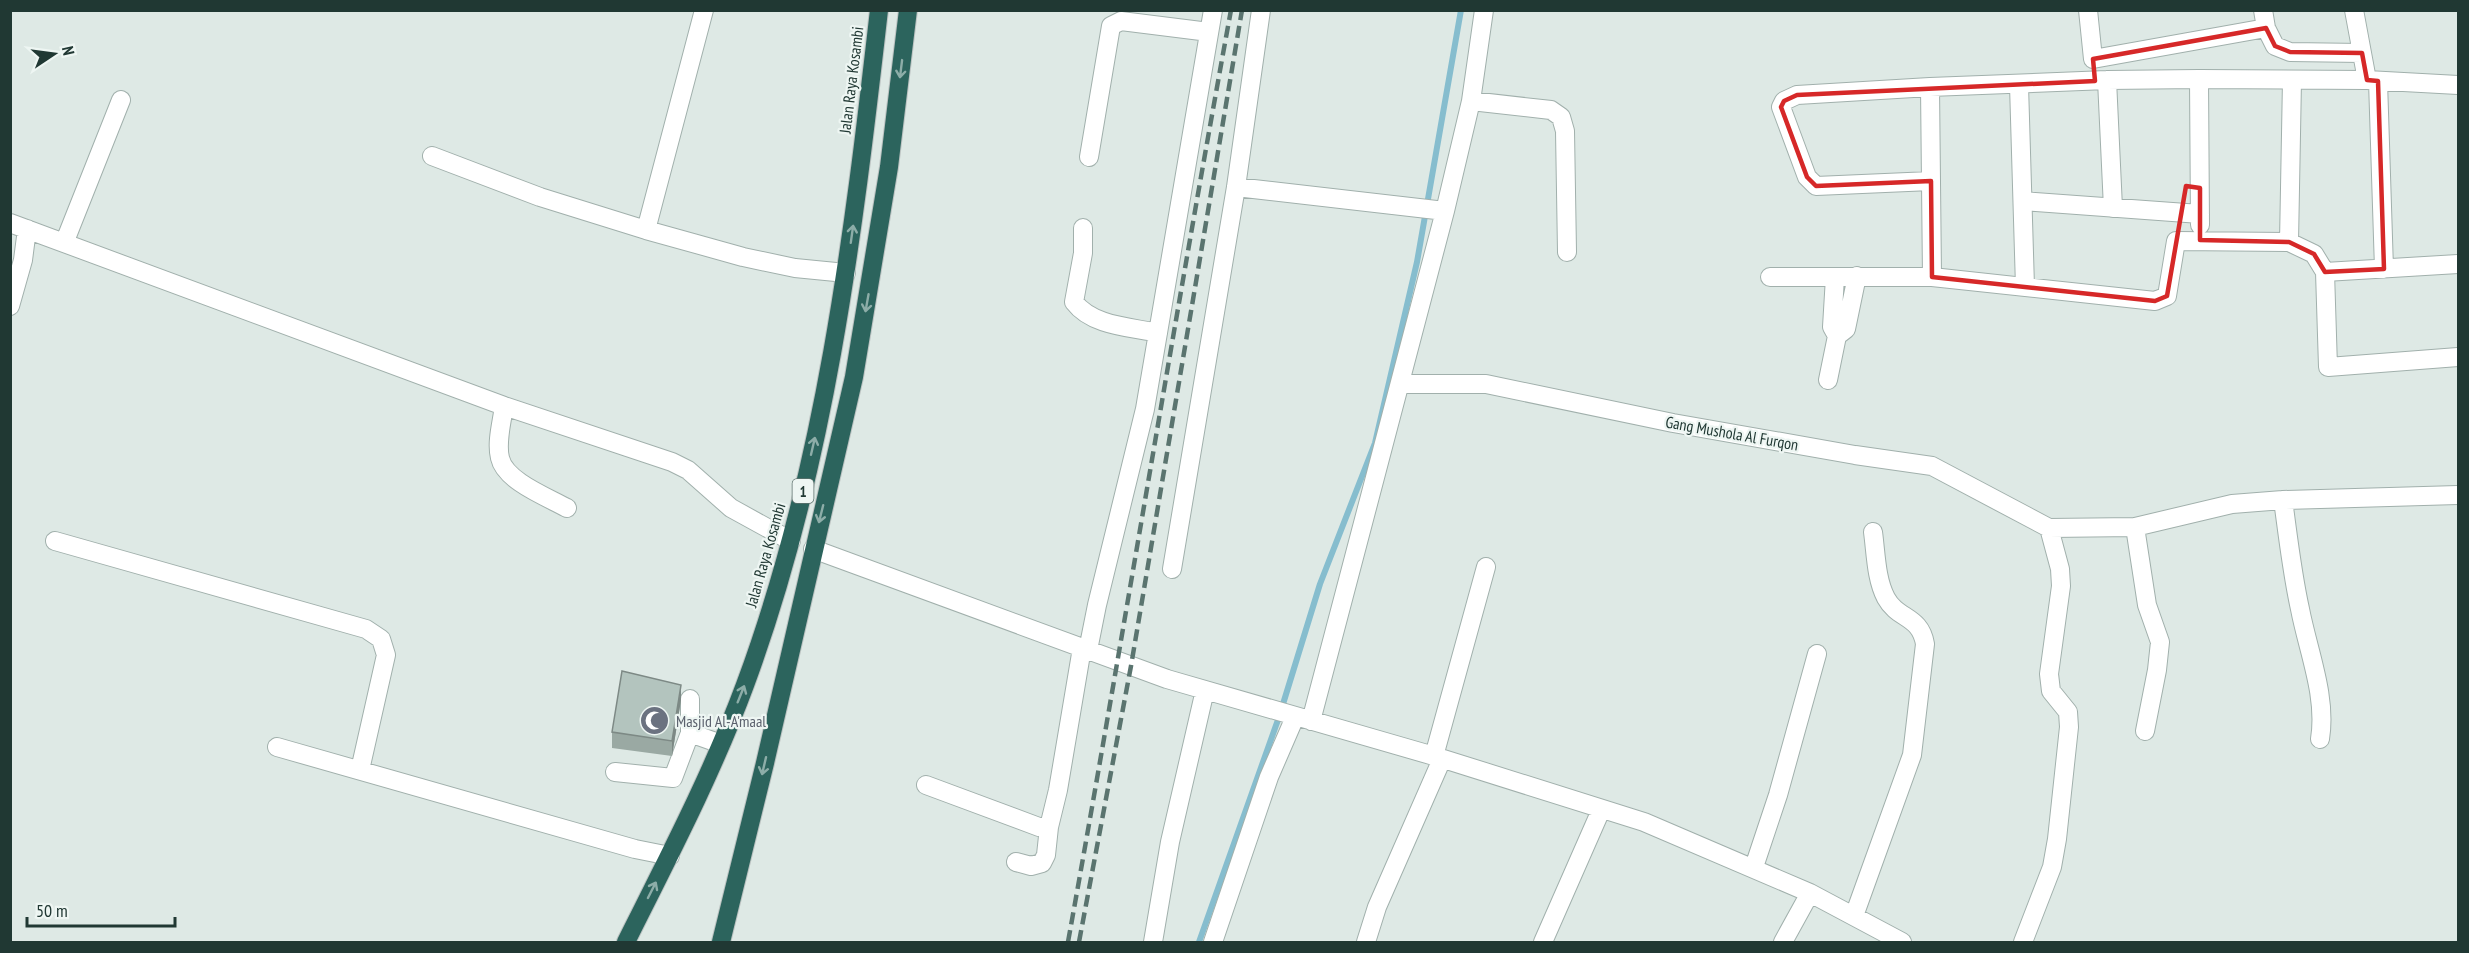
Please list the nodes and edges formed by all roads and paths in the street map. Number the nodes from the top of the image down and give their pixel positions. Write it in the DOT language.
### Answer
graph roads {
  1 [pos="704,10"];
  2 [pos="879,10"];
  3 [pos="908,10"];
  4 [pos="1213,10"];
  5 [pos="1262,10"];
  6 [pos="1484,10"];
  7 [pos="2088,10"];
  8 [pos="2354,10"];
  9 [pos="2264,19"];
  10 [pos="1209,32"];
  11 [pos="2362,53"];
  12 [pos="2093,59"];
  13 [pos="2199,80"];
  14 [pos="2292,80"];
  15 [pos="2372,80"];
  16 [pos="2101,81"];
  17 [pos="2019,85"];
  18 [pos="2458,85"];
  19 [pos="1930,87"];
  20 [pos="121,100"];
  21 [pos="1471,101"];
  22 [pos="432,156"];
  23 [pos="1089,157"];
  24 [pos="1930,181"];
  25 [pos="1236,187"];
  26 [pos="2024,201"];
  27 [pos="2113,208"];
  28 [pos="1439,210"];
  29 [pos="2177,213"];
  30 [pos="2200,214"];
  31 [pos="19,226"];
  32 [pos="1083,228"];
  33 [pos="646,230"];
  34 [pos="2200,240"];
  35 [pos="65,241"];
  36 [pos="2176,241"];
  37 [pos="2289,242"];
  38 [pos="1567,252"];
  39 [pos="2458,264"];
  40 [pos="2384,268"];
  41 [pos="2325,272"];
  42 [pos="846,273"];
  43 [pos="1857,276"];
  44 [pos="1770,277"];
  45 [pos="1835,277"];
  46 [pos="1932,277"];
  47 [pos="2025,287"];
  48 [pos="10,306"];
  49 [pos="1158,333"];
  50 [pos="1837,336"];
  51 [pos="2458,357"];
  52 [pos="1828,380"];
  53 [pos="1401,384"];
  54 [pos="504,406"];
  55 [pos="2458,495"];
  56 [pos="2283,500"];
  57 [pos="567,508"];
  58 [pos="2135,527"];
  59 [pos="2049,528"];
  60 [pos="1873,532"];
  61 [pos="55,541"];
  62 [pos="791,541"];
  63 [pos="813,549"];
  64 [pos="1486,567"];
  65 [pos="1172,569"];
  66 [pos="1085,649"];
  67 [pos="1817,654"];
  68 [pos="1205,690"];
  69 [pos="690,699"];
  70 [pos="1296,717"];
  71 [pos="2145,730"];
  72 [pos="690,732"];
  73 [pos="2320,739"];
  74 [pos="720,744"];
  75 [pos="277,747"];
  76 [pos="1438,757"];
  77 [pos="360,770"];
  78 [pos="615,772"];
  79 [pos="926,784"];
  80 [pos="1601,810"];
  81 [pos="1049,827"];
  82 [pos="670,856"];
  83 [pos="1016,862"];
  84 [pos="1754,867"];
  85 [pos="1810,893"];
  86 [pos="1854,916"];
  87 [pos="626,942"];
  88 [pos="721,942"];
  89 [pos="1153,942"];
  90 [pos="1213,942"];
  91 [pos="1366,942"];
  92 [pos="1543,942"];
  93 [pos="1783,942"];
  94 [pos="1902,942"];
  95 [pos="2023,942"];
  1 -- 33 [label="street"];
  42 -- 2 [label="highway, Jalan Raya Kosambi / 1, one-way"];
  3 -- 63 [label="highway, 1, one-way"];
  4 -- 10 [label="street"];
  5 -- 25 [label="street"];
  6 -- 21 [label="street"];
  7 -- 12 [label="street"];
  8 -- 11 [label="street"];
  9 -- 11 [label="street"];
  9 -- 12 [label="street"];
  10 -- 23 [label="street"];
  10 -- 49 [label="street"];
  11 -- 15 [label="street"];
  12 -- 16 [label="street"];
  13 -- 14 [label="street"];
  13 -- 16 [label="street"];
  13 -- 30 [label="street"];
  14 -- 15 [label="street"];
  14 -- 37 [label="street"];
  15 -- 18 [label="street"];
  15 -- 40 [label="street"];
  16 -- 17 [label="street"];
  16 -- 27 [label="street"];
  17 -- 19 [label="street"];
  17 -- 26 [label="street"];
  19 -- 24 [label="street"];
  19 -- 24 [label="street"];
  20 -- 35 [label="street"];
  21 -- 28 [label="street"];
  21 -- 38 [label="street"];
  22 -- 33 [label="street"];
  24 -- 46 [label="street"];
  25 -- 28 [label="street"];
  25 -- 65 [label="street"];
  26 -- 27 [label="street"];
  26 -- 47 [label="street"];
  27 -- 29 [label="street"];
  28 -- 53 [label="street"];
  29 -- 30 [label="street"];
  29 -- 36 [label="street"];
  30 -- 34 [label="street"];
  31 -- 35 [label="street"];
  31 -- 48 [label="street"];
  32 -- 49 [label="street"];
  33 -- 42 [label="street"];
  34 -- 36 [label="street"];
  34 -- 37 [label="street"];
  35 -- 54 [label="street"];
  36 -- 47 [label="street"];
  37 -- 41 [label="street"];
  39 -- 40 [label="street"];
  40 -- 41 [label="street"];
  41 -- 51 [label="street"];
  62 -- 42 [label="highway, Jalan Raya Kosambi / 1, one-way"];
  43 -- 45 [label="street"];
  43 -- 46 [label="street"];
  43 -- 50 [label="street"];
  44 -- 45 [label="street"];
  45 -- 50 [label="street"];
  46 -- 47 [label="street"];
  49 -- 66 [label="street"];
  50 -- 52 [label="street"];
  53 -- 59 [label="street, Gang Mushola Al Furqon"];
  53 -- 70 [label="street"];
  54 -- 57 [label="street"];
  54 -- 62 [label="street"];
  55 -- 56 [label="street"];
  56 -- 58 [label="street"];
  56 -- 73 [label="street"];
  58 -- 59 [label="street"];
  58 -- 71 [label="street"];
  59 -- 95 [label="street"];
  60 -- 86 [label="street"];
  61 -- 77 [label="street"];
  74 -- 62 [label="highway, Jalan Raya Kosambi / 1, one-way"];
  63 -- 66 [label="street"];
  63 -- 88 [label="highway, 1, one-way"];
  64 -- 76 [label="street"];
  66 -- 68 [label="street"];
  66 -- 81 [label="street"];
  67 -- 84 [label="street"];
  68 -- 70 [label="street"];
  68 -- 89 [label="street"];
  69 -- 72 [label="street"];
  70 -- 76 [label="street"];
  70 -- 90 [label="street"];
  72 -- 74 [label="street"];
  72 -- 78 [label="street"];
  74 -- 82 [label="highway, Jalan Raya Kosambi / 1"];
  75 -- 77 [label="street"];
  76 -- 80 [label="street"];
  76 -- 91 [label="street"];
  77 -- 82 [label="street"];
  79 -- 81 [label="street"];
  80 -- 84 [label="street"];
  80 -- 92 [label="street"];
  81 -- 83 [label="street"];
  87 -- 82 [label="highway, Jalan Raya Kosambi / 1, one-way"];
  84 -- 85 [label="street"];
  85 -- 86 [label="street"];
  85 -- 93 [label="street"];
  86 -- 94 [label="street"];
}
